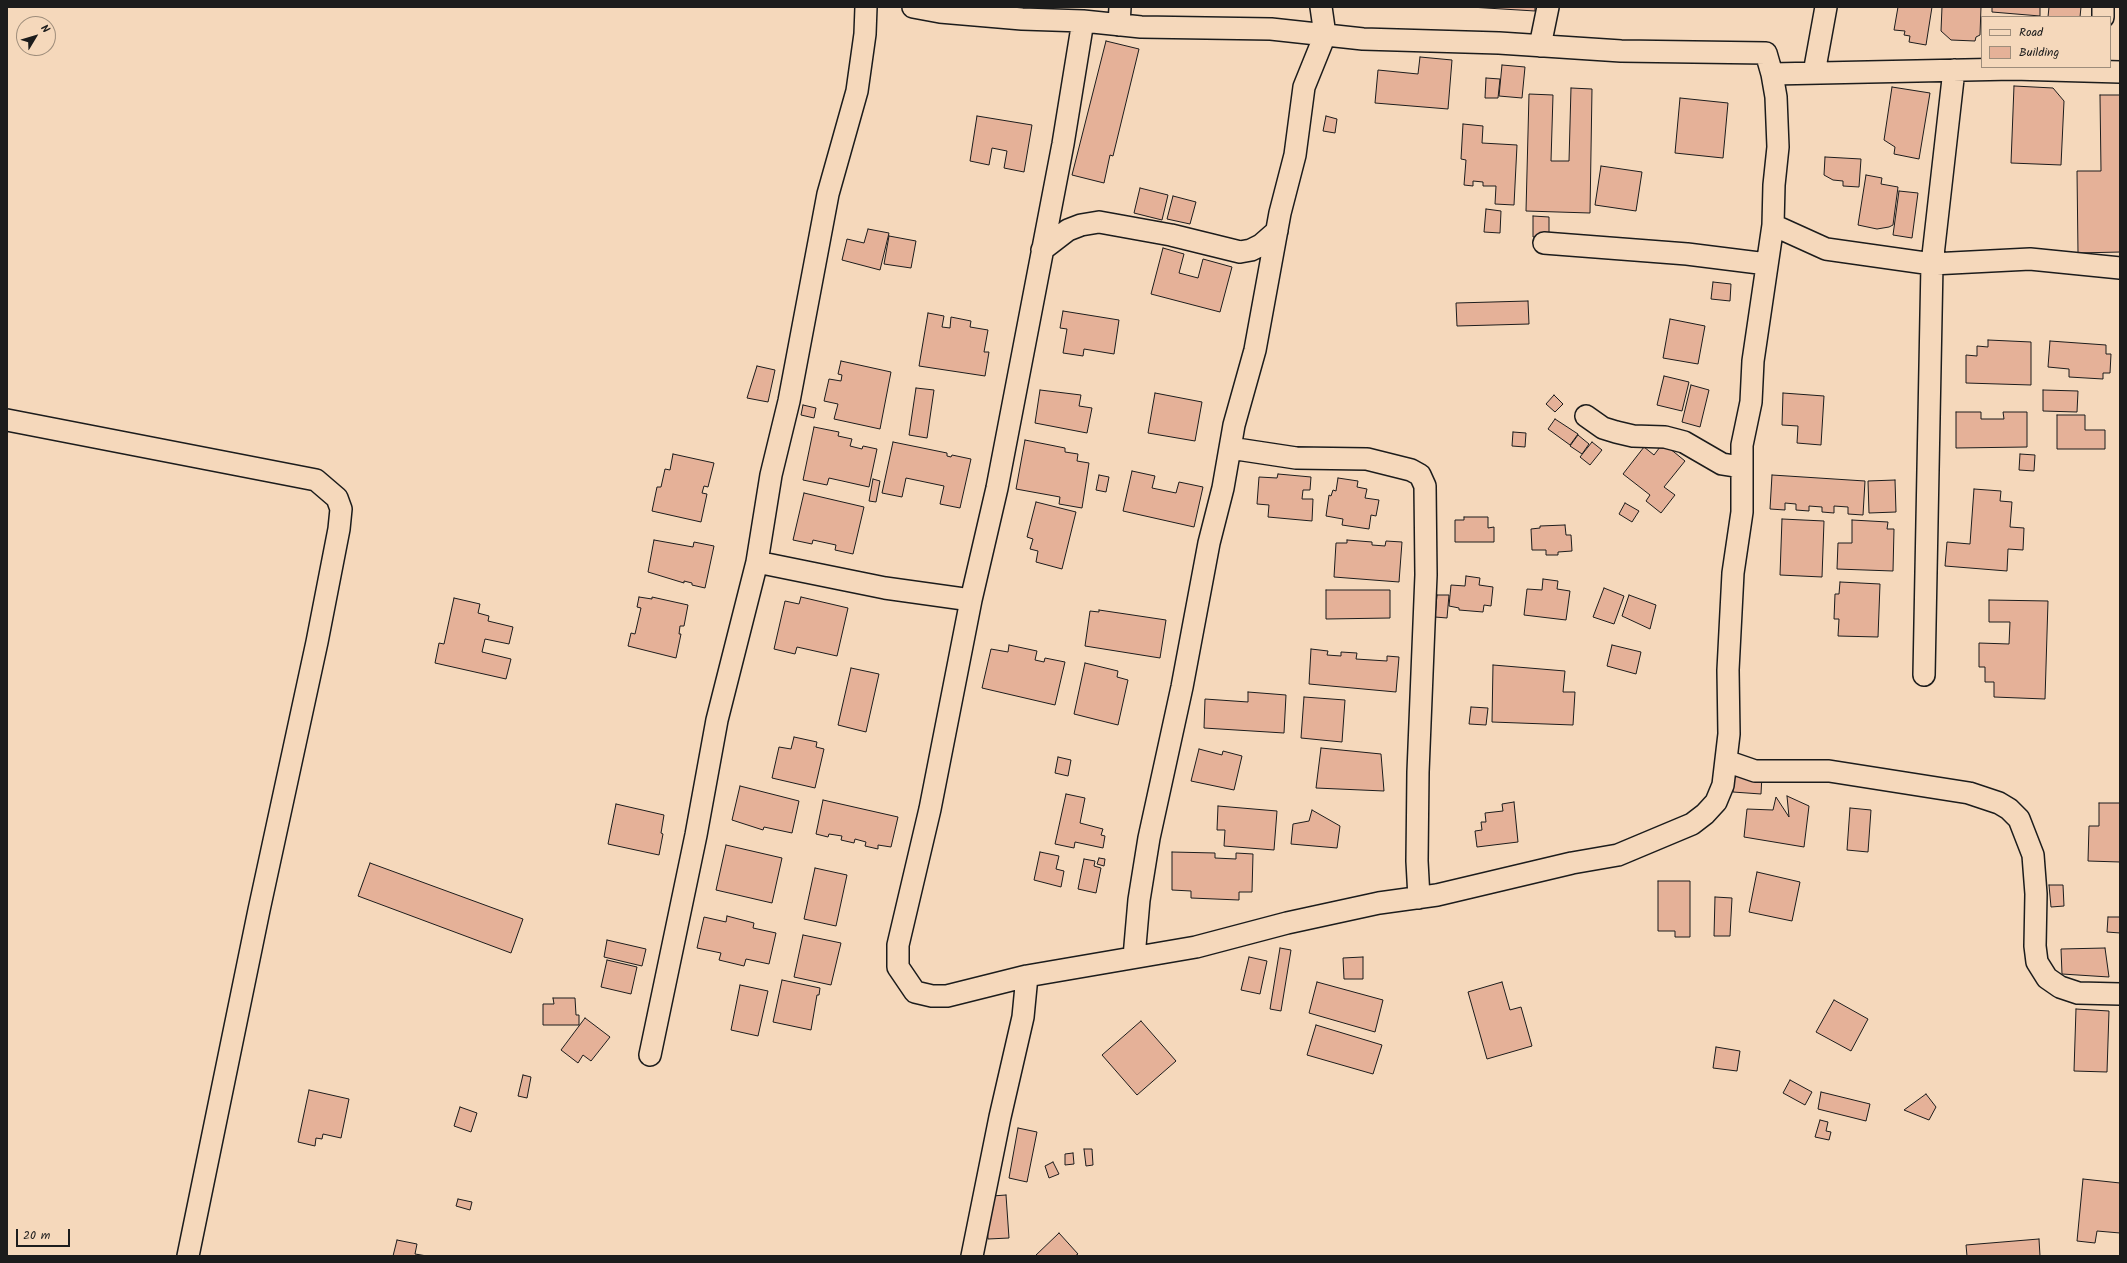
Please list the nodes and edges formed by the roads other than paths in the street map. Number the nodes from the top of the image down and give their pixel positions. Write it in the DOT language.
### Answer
graph roads {
  1 [pos="866,7"];
  2 [pos="913,7"];
  3 [pos="1321,7"];
  4 [pos="1548,7"];
  5 [pos="1826,7"];
  6 [pos="1119,16"];
  7 [pos="1083,21"];
  8 [pos="1325,35"];
  9 [pos="1540,46"];
  10 [pos="1954,70"];
  11 [pos="2108,70"];
  12 [pos="1814,73"];
  13 [pos="1772,74"];
  14 [pos="1773,225"];
  15 [pos="1277,231"];
  16 [pos="1544,243"];
  17 [pos="1042,250"];
  18 [pos="1767,264"];
  19 [pos="1932,264"];
  20 [pos="2120,268"];
  21 [pos="1586,416"];
  22 [pos="7,420"];
  23 [pos="1230,448"];
  24 [pos="1741,467"];
  25 [pos="757,562"];
  26 [pos="971,600"];
  27 [pos="1924,674"];
  28 [pos="1726,761"];
  29 [pos="1419,898"];
  30 [pos="1134,957"];
  31 [pos="1028,976"];
  32 [pos="2120,994"];
  33 [pos="650,1055"];
  34 [pos="188,1256"];
  35 [pos="972,1256"];
  1 -- 25 [label="street"];
  2 -- 7 [label="street"];
  3 -- 8 [label="street"];
  4 -- 9 [label="street"];
  5 -- 12 [label="street"];
  6 -- 7 [label="street"];
  6 -- 8 [label="street"];
  7 -- 17 [label="street"];
  8 -- 9 [label="street"];
  8 -- 15 [label="street"];
  9 -- 13 [label="street"];
  10 -- 11 [label="street"];
  10 -- 12 [label="street"];
  10 -- 19 [label="street"];
  12 -- 13 [label="street"];
  13 -- 14 [label="street"];
  14 -- 18 [label="street"];
  14 -- 19 [label="street"];
  15 -- 17 [label="street"];
  15 -- 23 [label="street"];
  16 -- 18 [label="street"];
  17 -- 26 [label="street"];
  18 -- 24 [label="street"];
  19 -- 20 [label="street"];
  19 -- 27 [label="street"];
  21 -- 24 [label="street"];
  22 -- 34 [label="street"];
  23 -- 29 [label="street"];
  23 -- 30 [label="street"];
  24 -- 28 [label="street"];
  25 -- 26 [label="street"];
  25 -- 33 [label="street"];
  26 -- 31 [label="street"];
  28 -- 29 [label="street"];
  28 -- 32 [label="street"];
  29 -- 30 [label="street"];
  30 -- 31 [label="street"];
  31 -- 35 [label="street"];
}
